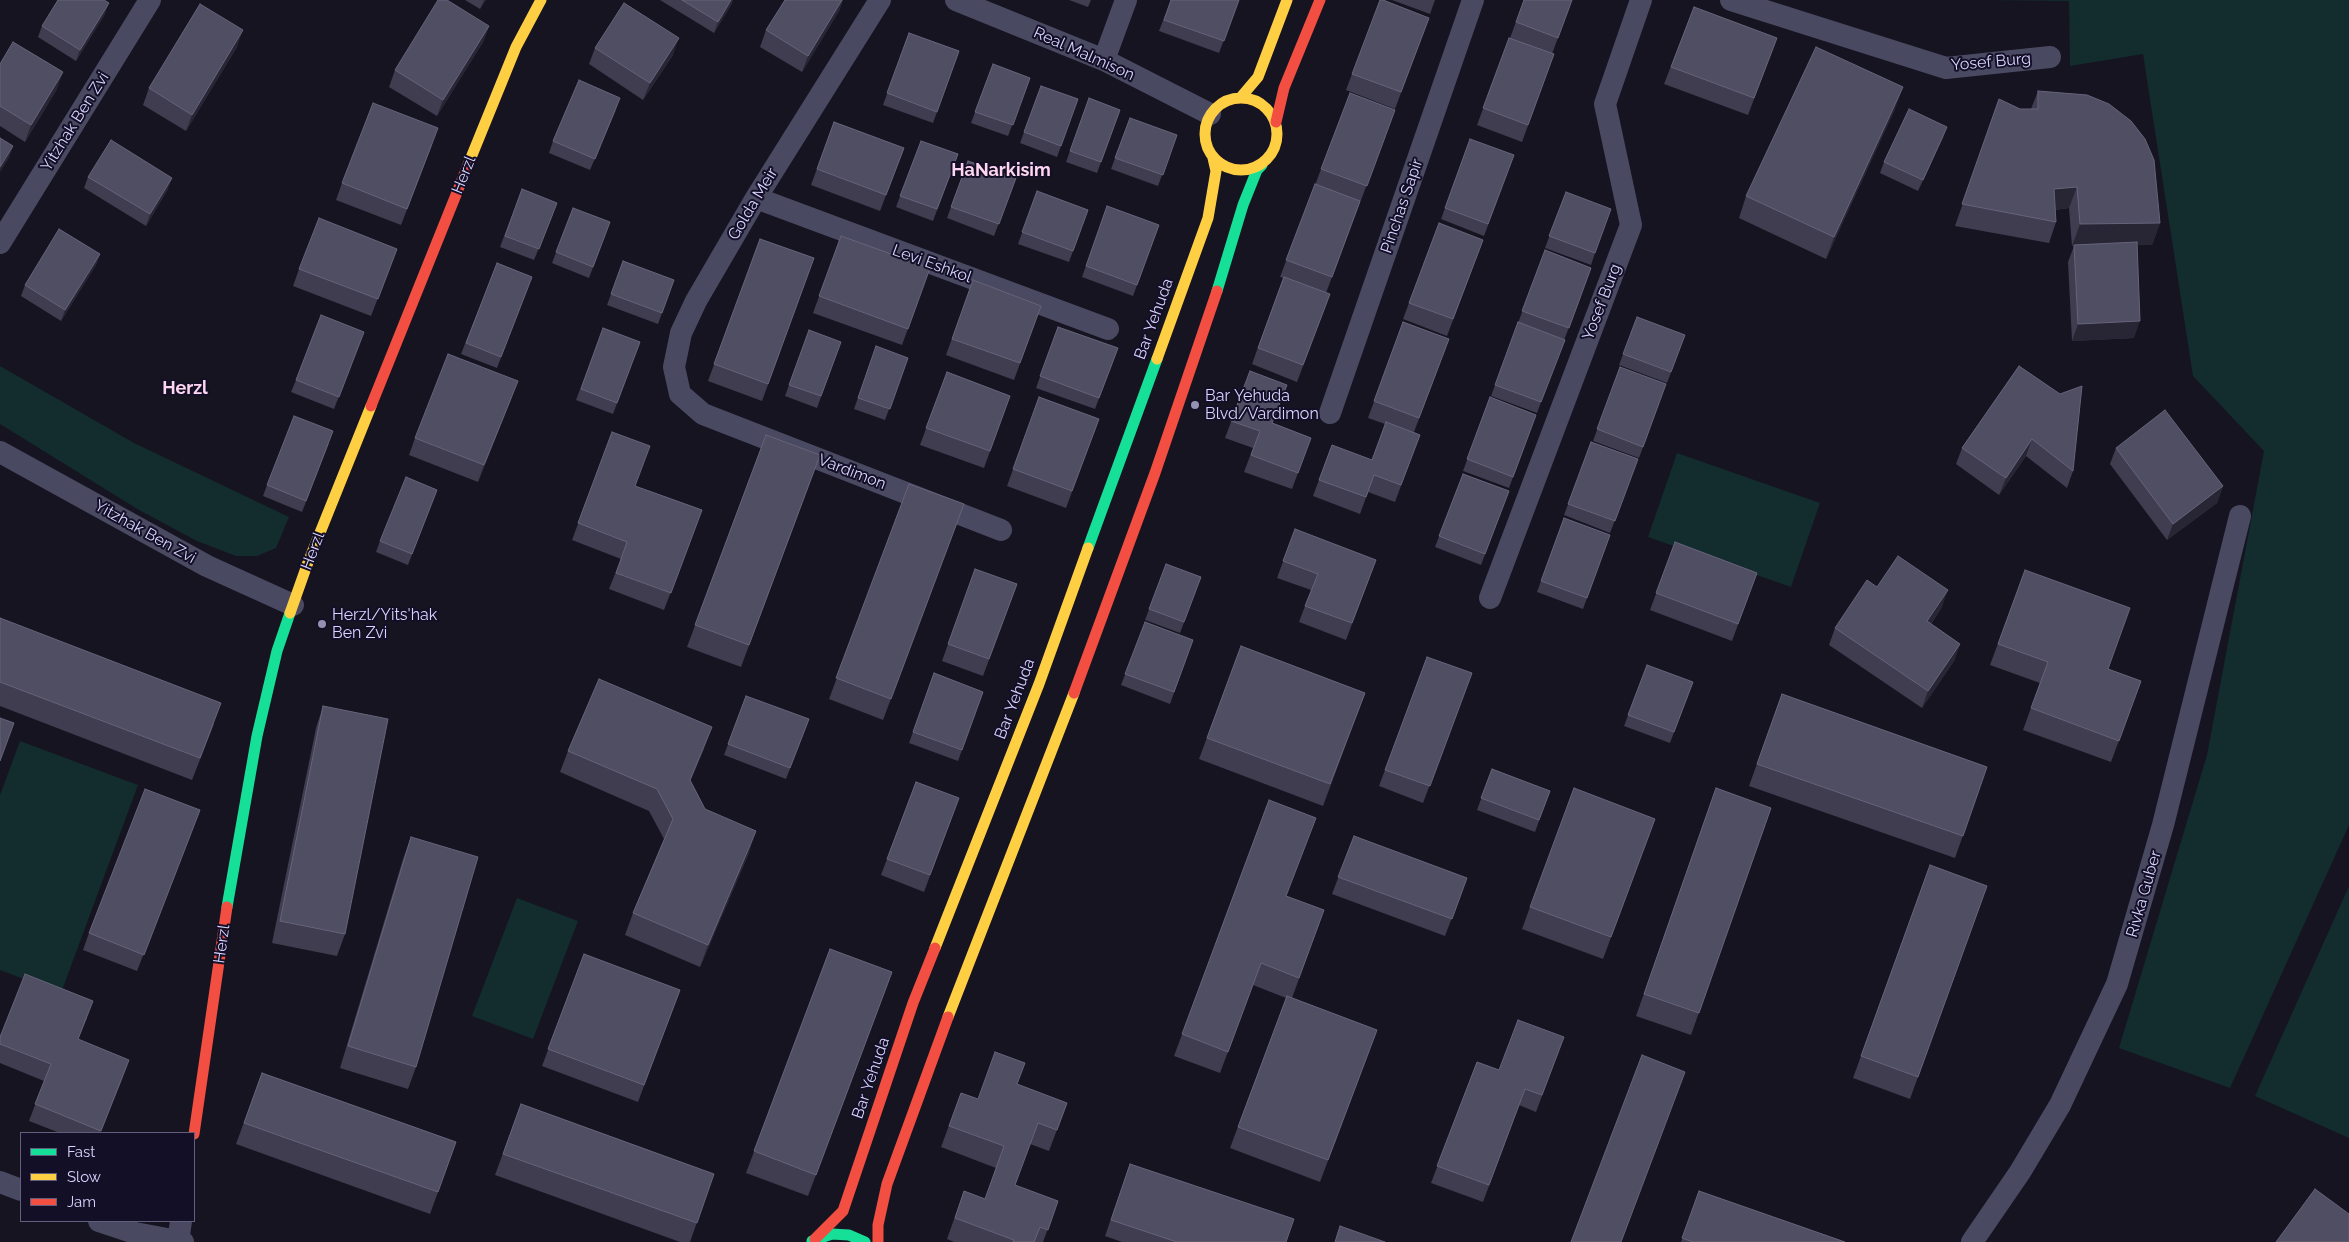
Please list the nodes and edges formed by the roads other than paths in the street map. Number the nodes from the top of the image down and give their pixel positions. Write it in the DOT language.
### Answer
graph roads {
  1 [pos="150,0"];
  2 [pos="541,0"];
  3 [pos="880,0"];
  4 [pos="956,0"];
  5 [pos="1126,0"];
  6 [pos="1287,0"];
  7 [pos="1320,0"];
  8 [pos="1473,0"];
  9 [pos="1641,0"];
  10 [pos="1731,0"];
  11 [pos="2050,57"];
  12 [pos="1104,60"];
  13 [pos="1241,98"];
  14 [pos="1210,114"];
  15 [pos="1276,122"];
  16 [pos="1213,158"];
  17 [pos="1262,165"];
  18 [pos="756,198"];
  19 [pos="0,244"];
  20 [pos="1108,329"];
  21 [pos="1330,413"];
  22 [pos="703,414"];
  23 [pos="0,452"];
  24 [pos="2240,516"];
  25 [pos="1001,530"];
  26 [pos="1490,598"];
  27 [pos="293,604"];
  28 [pos="194,1132"];
  29 [pos="0,1182"];
  30 [pos="20,1190"];
  31 [pos="102,1222"];
  32 [pos="181,1222"];
  33 [pos="813,1240"];
  34 [pos="178,1242"];
  35 [pos="182,1242"];
  36 [pos="865,1242"];
  37 [pos="878,1242"];
  38 [pos="1972,1242"];
  1 -- 19 [label="street, Yitzhak Ben Zvi"];
  2 -- 27 [label="street, Herzl"];
  3 -- 18 [label="street, Golda Meir"];
  4 -- 12 [label="street, Real Malmison"];
  5 -- 12 [label="street"];
  6 -- 13 [label="street"];
  7 -- 15 [label="street"];
  8 -- 21 [label="street, Pinchas Sapir"];
  9 -- 26 [label="street, Yosef Burg"];
  10 -- 11 [label="street, Yosef Burg"];
  12 -- 14 [label="street, Real Malmison"];
  13 -- 14 [label="street"];
  13 -- 15 [label="street"];
  14 -- 16 [label="street"];
  15 -- 17 [label="street"];
  16 -- 17 [label="street"];
  16 -- 33 [label="street, Bar Yehuda"];
  17 -- 37 [label="street"];
  18 -- 20 [label="street, Levi Eshkol"];
  18 -- 22 [label="street, Golda Meir"];
  22 -- 25 [label="street, Vardimon"];
  23 -- 27 [label="street, Yitzhak Ben Zvi"];
  24 -- 38 [label="street, Rivka Guber"];
  27 -- 28 [label="street, Herzl"];
  29 -- 30 [label="street"];
  31 -- 34 [label="street"];
  32 -- 34 [label="street"];
  33 -- 36 [label="street"];
  34 -- 35 [label="street"];
}
